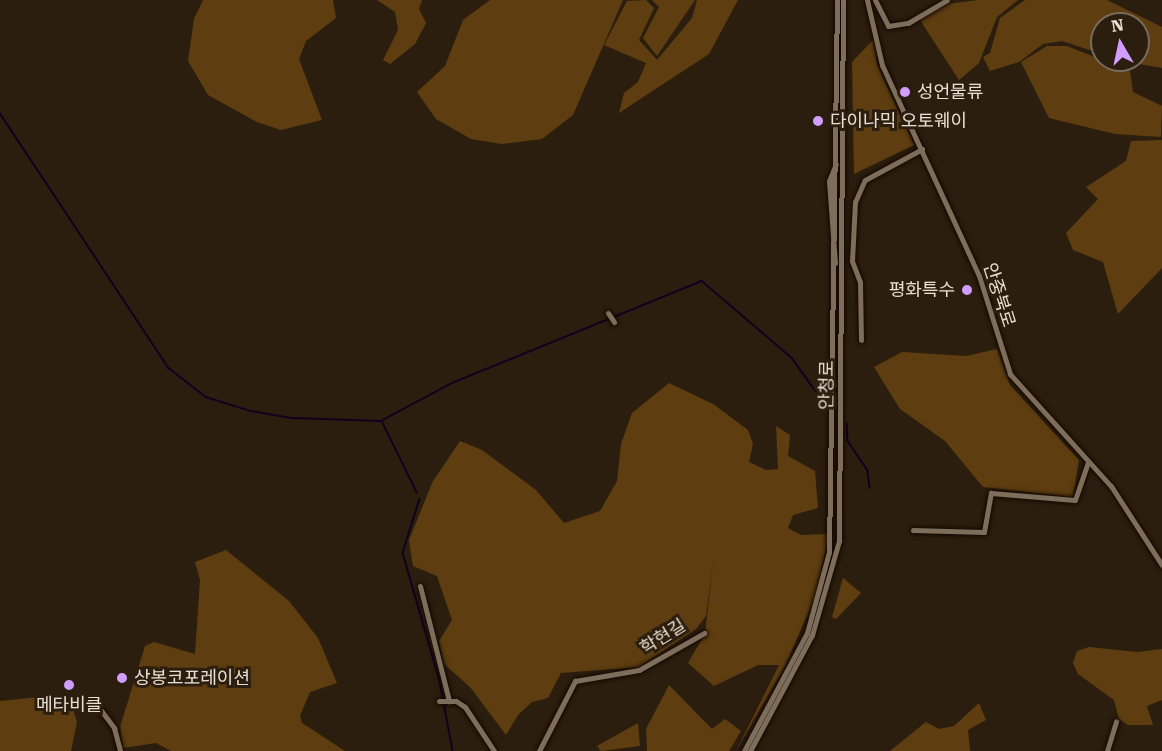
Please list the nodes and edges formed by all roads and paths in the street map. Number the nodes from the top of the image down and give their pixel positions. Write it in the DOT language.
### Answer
graph roads {
  1 [pos="837,0"];
  2 [pos="843,0"];
  3 [pos="867,0"];
  4 [pos="875,0"];
  5 [pos="947,0"];
  6 [pos="922,149"];
  7 [pos="838,159"];
  8 [pos="837,276"];
  9 [pos="608,313"];
  10 [pos="614,322"];
  11 [pos="861,340"];
  12 [pos="1088,462"];
  13 [pos="913,530"];
  14 [pos="1162,565"];
  15 [pos="420,586"];
  16 [pos="704,633"];
  17 [pos="94,701"];
  18 [pos="439,701"];
  19 [pos="449,701"];
  20 [pos="1116,721"];
  21 [pos="120,751"];
  22 [pos="494,751"];
  23 [pos="539,751"];
  24 [pos="744,751"];
  25 [pos="750,751"];
  26 [pos="1107,751"];
  1 -- 7 [label="street, 안청로"];
  2 -- 25 [label="street, 안청로"];
  3 -- 6 [label="street, 안중북로"];
  4 -- 5 [label="street"];
  6 -- 11 [label="street"];
  6 -- 12 [label="street, 안중북로"];
  7 -- 8 [label="street, 안청로"];
  7 -- 8 [label="street"];
  8 -- 24 [label="street, 안청로"];
  9 -- 10 [label="street"];
  12 -- 13 [label="street"];
  12 -- 14 [label="street, 안중북로"];
  15 -- 19 [label="street"];
  16 -- 23 [label="street, 학현길"];
  17 -- 21 [label="street"];
  18 -- 19 [label="street"];
  19 -- 22 [label="street"];
  20 -- 26 [label="street"];
}
